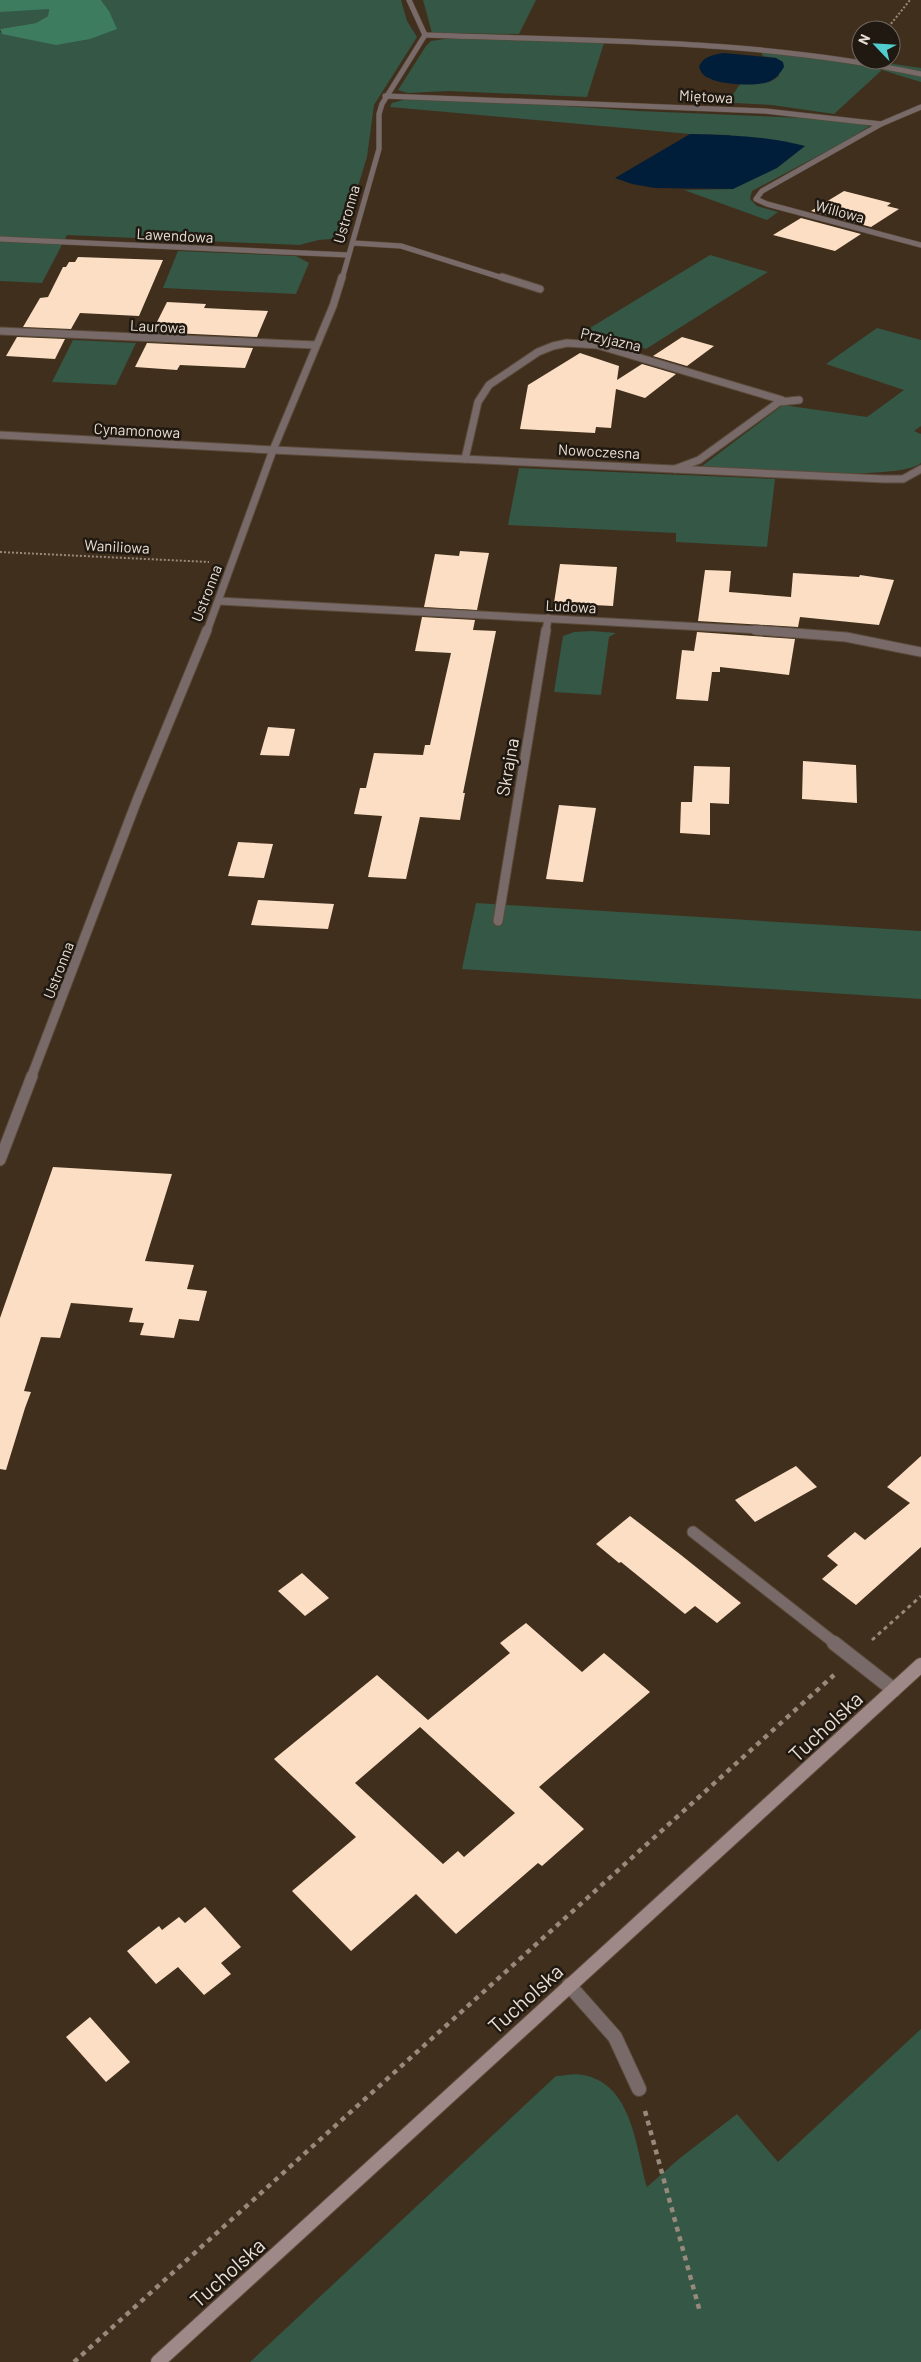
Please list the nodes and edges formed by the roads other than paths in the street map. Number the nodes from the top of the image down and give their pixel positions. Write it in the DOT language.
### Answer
graph roads {
  1 [pos="409,0"];
  2 [pos="425,35"];
  3 [pos="851,60"];
  4 [pos="901,70"];
  5 [pos="921,74"];
  6 [pos="385,96"];
  7 [pos="921,107"];
  8 [pos="881,124"];
  9 [pos="0,239"];
  10 [pos="353,243"];
  11 [pos="921,245"];
  12 [pos="348,255"];
  13 [pos="540,289"];
  14 [pos="0,331"];
  15 [pos="316,346"];
  16 [pos="782,400"];
  17 [pos="799,400"];
  18 [pos="0,435"];
  19 [pos="273,450"];
  20 [pos="465,458"];
  21 [pos="675,469"];
  22 [pos="921,469"];
  23 [pos="219,602"];
  24 [pos="548,618"];
  25 [pos="921,652"];
  26 [pos="498,921"];
  27 [pos="0,1160"];
  28 [pos="693,1532"];
  29 [pos="921,1665"];
  30 [pos="894,1690"];
  31 [pos="569,1985"];
  32 [pos="639,2089"];
  33 [pos="158,2362"];
  1 -- 2 [label="street"];
  2 -- 3 [label="street"];
  2 -- 6 [label="street, Ustronna"];
  4 -- 5 [label="street"];
  6 -- 8 [label="street, Miętowa"];
  6 -- 10 [label="street, Ustronna"];
  7 -- 8 [label="street"];
  8 -- 11 [label="street, Willowa"];
  9 -- 12 [label="street, Lawendowa"];
  10 -- 12 [label="street, Ustronna"];
  10 -- 13 [label="street"];
  12 -- 15 [label="street, Ustronna"];
  14 -- 15 [label="street, Laurowa"];
  15 -- 19 [label="street, Ustronna"];
  16 -- 17 [label="street, Przyjazna"];
  16 -- 20 [label="street, Przyjazna"];
  16 -- 21 [label="street"];
  18 -- 19 [label="street, Cynamonowa"];
  19 -- 20 [label="street, Nowoczesna"];
  19 -- 23 [label="street, Ustronna"];
  20 -- 21 [label="street, Nowoczesna"];
  21 -- 22 [label="street, Nowoczesna"];
  23 -- 24 [label="street, Ludowa"];
  23 -- 27 [label="street, Ustronna"];
  24 -- 25 [label="street, Ludowa"];
  24 -- 26 [label="street, Skrajna"];
  28 -- 30 [label="street"];
  29 -- 30 [label="main road, Tucholska"];
  30 -- 31 [label="main road, Tucholska"];
  31 -- 32 [label="street"];
  31 -- 33 [label="main road, Tucholska"];
}
